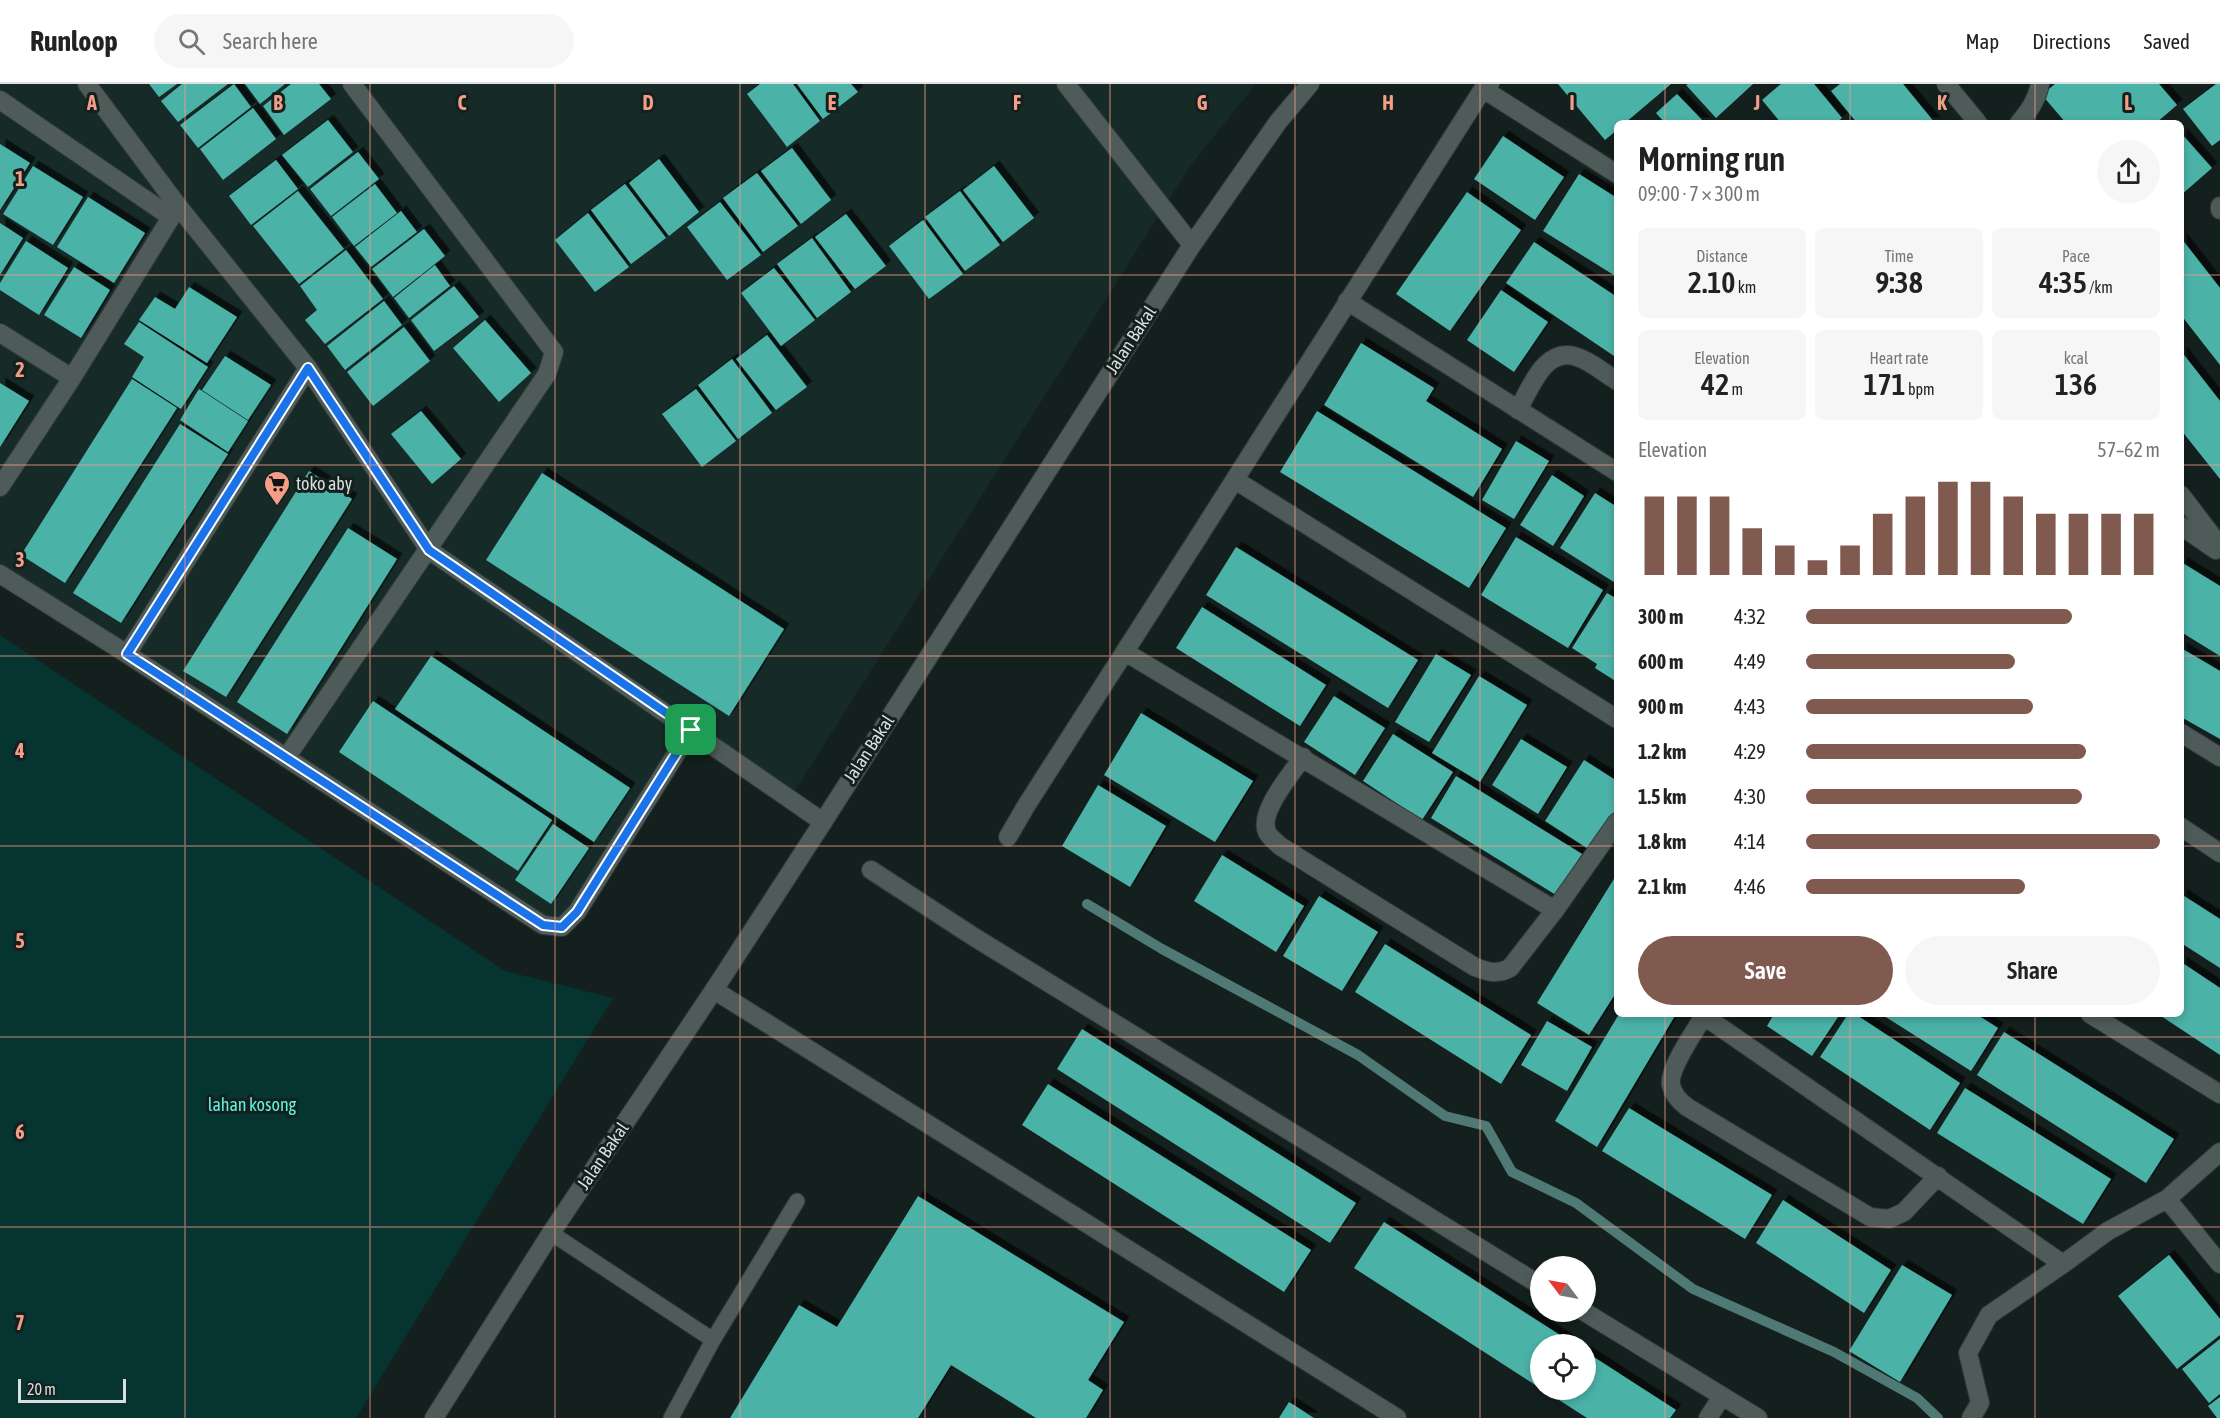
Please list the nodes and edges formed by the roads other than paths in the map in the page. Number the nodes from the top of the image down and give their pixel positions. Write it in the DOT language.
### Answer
graph roads {
  1 [pos="87,84"];
  2 [pos="352,84"];
  3 [pos="1066,84"];
  4 [pos="1310,84"];
  5 [pos="1946,84"];
  6 [pos="2040,84"];
  7 [pos="1486,87"];
  8 [pos="0,100"];
  9 [pos="1976,120"];
  10 [pos="2022,120"];
  11 [pos="1614,172"];
  12 [pos="2220,206"];
  13 [pos="2220,210"];
  14 [pos="175,211"];
  15 [pos="1192,245"];
  16 [pos="1347,301"];
  17 [pos="0,333"];
  18 [pos="308,368"];
  19 [pos="72,378"];
  20 [pos="1614,379"];
  21 [pos="1518,410"];
  22 [pos="1614,470"];
  23 [pos="1235,480"];
  24 [pos="0,487"];
  25 [pos="2184,499"];
  26 [pos="2184,528"];
  27 [pos="2220,546"];
  28 [pos="429,550"];
  29 [pos="2220,552"];
  30 [pos="0,574"];
  31 [pos="1125,652"];
  32 [pos="127,654"];
  33 [pos="1614,717"];
  34 [pos="691,730"];
  35 [pos="2184,735"];
  36 [pos="1303,757"];
  37 [pos="2220,757"];
  38 [pos="286,758"];
  39 [pos="823,822"];
  40 [pos="1614,826"];
  41 [pos="2184,829"];
  42 [pos="1008,837"];
  43 [pos="2220,853"];
  44 [pos="872,870"];
  45 [pos="1555,910"];
  46 [pos="714,990"];
  47 [pos="1704,1017"];
  48 [pos="1708,1017"];
  49 [pos="2095,1017"];
  50 [pos="2220,1094"];
  51 [pos="2220,1152"];
  52 [pos="1938,1176"];
  53 [pos="2167,1199"];
  54 [pos="798,1201"];
  55 [pos="551,1233"];
  56 [pos="2063,1264"];
  57 [pos="2220,1264"];
  58 [pos="1530,1279"];
  59 [pos="1596,1319"];
  60 [pos="713,1340"];
  61 [pos="1722,1396"];
  62 [pos="1976,1411"];
  63 [pos="1391,1417"];
  64 [pos="434,1418"];
  65 [pos="671,1418"];
  66 [pos="1708,1418"];
  67 [pos="1758,1418"];
  1 -- 14 [label="street"];
  2 -- 28 [label="street"];
  3 -- 15 [label="street"];
  4 -- 15 [label="street, Jalan Bakal"];
  5 -- 9 [label="street"];
  6 -- 10 [label="street"];
  7 -- 11 [label="street"];
  7 -- 16 [label="street"];
  8 -- 14 [label="street"];
  12 -- 13 [label="street"];
  14 -- 18 [label="street"];
  14 -- 19 [label="street"];
  15 -- 39 [label="street, Jalan Bakal"];
  16 -- 21 [label="street"];
  16 -- 23 [label="street"];
  17 -- 19 [label="street"];
  18 -- 28 [label="street"];
  18 -- 32 [label="street"];
  19 -- 24 [label="street"];
  20 -- 21 [label="street"];
  21 -- 22 [label="street"];
  23 -- 31 [label="street"];
  23 -- 33 [label="street"];
  25 -- 27 [label="street"];
  26 -- 29 [label="street"];
  28 -- 34 [label="street"];
  28 -- 38 [label="street"];
  30 -- 32 [label="street"];
  31 -- 36 [label="street"];
  31 -- 42 [label="street"];
  32 -- 38 [label="street"];
  34 -- 38 [label="street"];
  34 -- 39 [label="street"];
  35 -- 37 [label="street"];
  36 -- 45 [label="street"];
  36 -- 45 [label="street"];
  39 -- 46 [label="street, Jalan Bakal"];
  40 -- 45 [label="street"];
  41 -- 43 [label="street"];
  44 -- 58 [label="street"];
  46 -- 55 [label="street, Jalan Bakal"];
  46 -- 63 [label="street"];
  47 -- 52 [label="street"];
  48 -- 52 [label="street"];
  49 -- 50 [label="street"];
  51 -- 53 [label="street"];
  52 -- 56 [label="street"];
  53 -- 56 [label="street"];
  53 -- 57 [label="street"];
  54 -- 60 [label="lane"];
  55 -- 60 [label="lane"];
  55 -- 64 [label="street, Jalan Bakal"];
  56 -- 62 [label="street"];
  59 -- 61 [label="street"];
  60 -- 65 [label="lane"];
  61 -- 66 [label="street"];
  61 -- 67 [label="street"];
}
